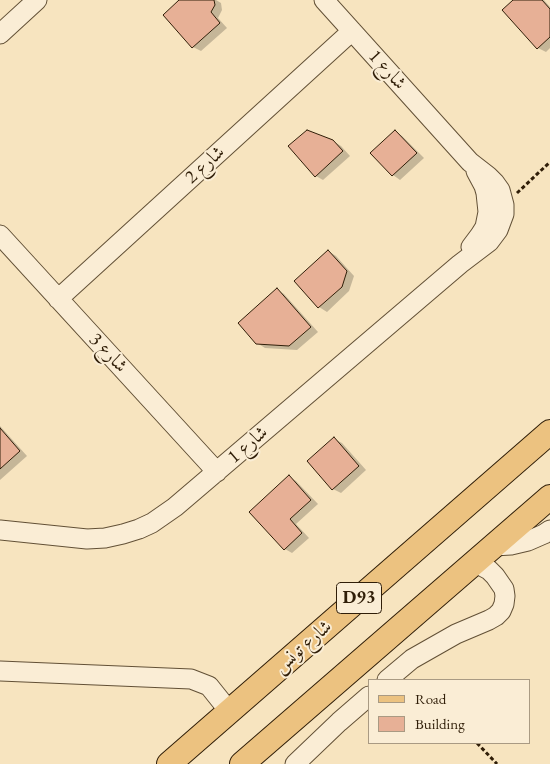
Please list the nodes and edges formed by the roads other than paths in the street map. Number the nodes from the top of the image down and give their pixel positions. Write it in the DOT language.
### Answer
graph roads {
  1 [pos="36,0"];
  2 [pos="324,0"];
  3 [pos="352,31"];
  4 [pos="0,34"];
  5 [pos="470,162"];
  6 [pos="0,235"];
  7 [pos="460,264"];
  8 [pos="58,299"];
  9 [pos="550,432"];
  10 [pos="217,472"];
  11 [pos="550,497"];
  12 [pos="0,530"];
  13 [pos="550,530"];
  14 [pos="494,546"];
  15 [pos="474,562"];
  16 [pos="0,671"];
  17 [pos="388,679"];
  18 [pos="368,697"];
  19 [pos="229,711"];
  20 [pos="286,726"];
  21 [pos="169,764"];
  22 [pos="242,764"];
  23 [pos="262,764"];
  24 [pos="294,764"];
  1 -- 4 [label="street"];
  2 -- 3 [label="street, شارع 1"];
  3 -- 5 [label="street, شارع 1"];
  3 -- 8 [label="street, شارع 2"];
  5 -- 7 [label="street, شارع 1"];
  5 -- 7 [label="street, شارع 1"];
  6 -- 8 [label="street, شارع 3"];
  7 -- 10 [label="street, شارع 1"];
  8 -- 10 [label="street, شارع 3"];
  9 -- 19 [label="main road, شارع تونس / D93"];
  10 -- 12 [label="street, شارع 1"];
  11 -- 14 [label="main road, D93"];
  13 -- 14 [label="street"];
  14 -- 15 [label="main road, D93"];
  15 -- 17 [label="street"];
  15 -- 20 [label="main road, D93"];
  16 -- 19 [label="street"];
  18 -- 24 [label="street"];
  19 -- 21 [label="main road, شارع تونس / D93"];
  20 -- 22 [label="main road, D93"];
  20 -- 23 [label="main road"];
}
